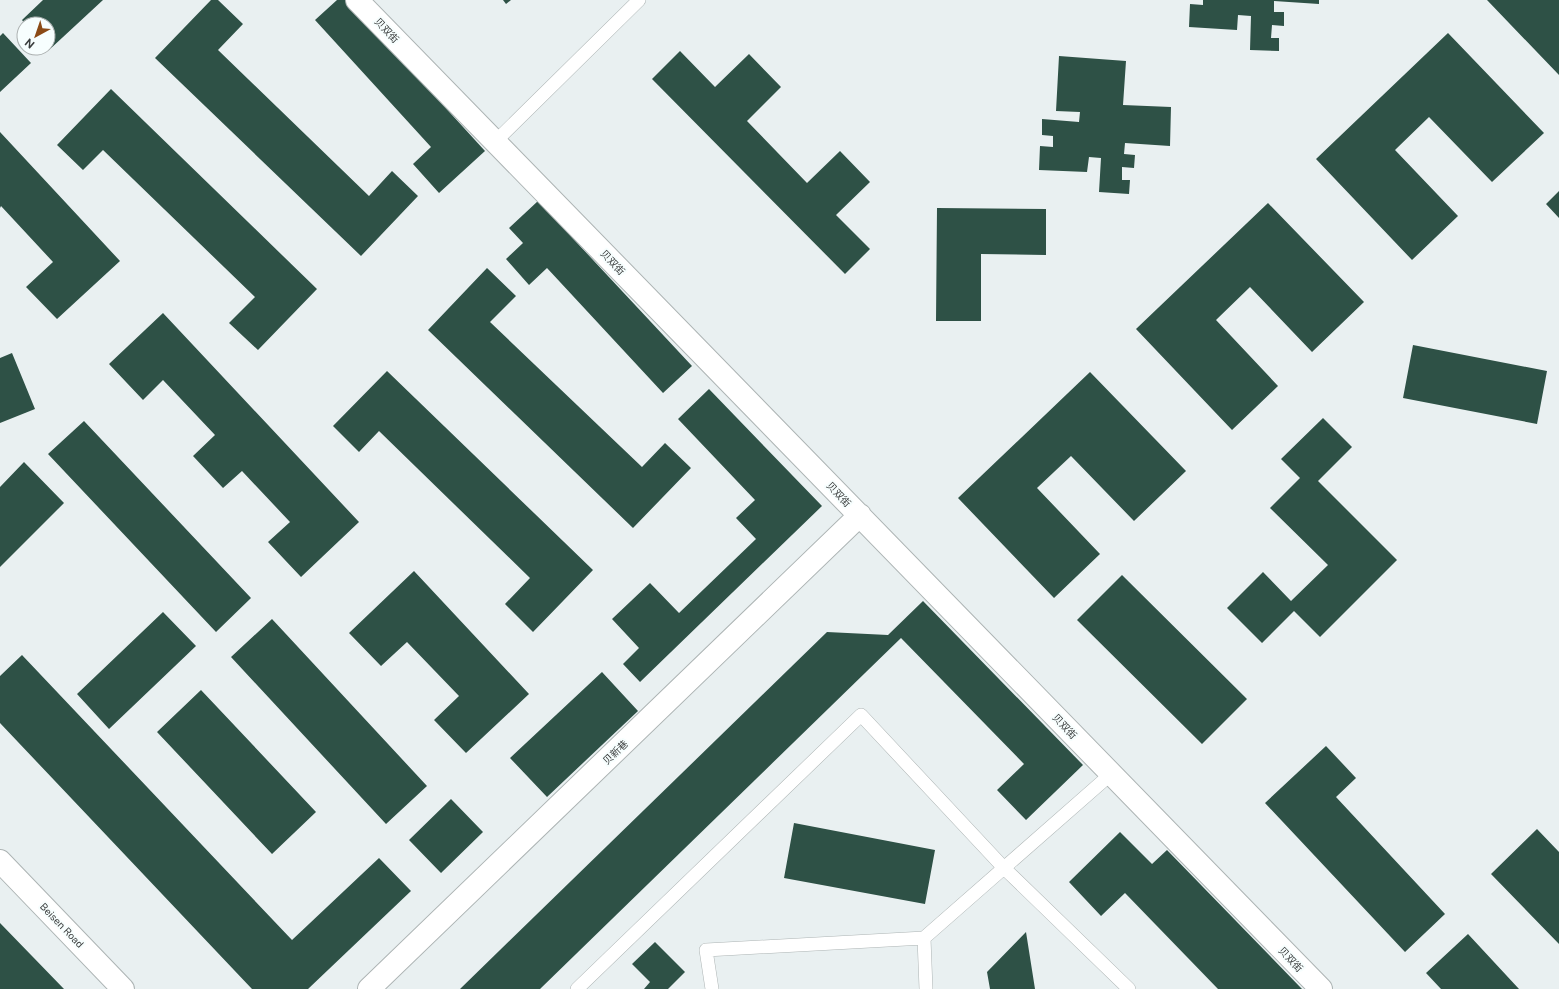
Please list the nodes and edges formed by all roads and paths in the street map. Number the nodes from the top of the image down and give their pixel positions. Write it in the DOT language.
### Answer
graph roads {
  1 [pos="357,0"];
  2 [pos="638,0"];
  3 [pos="495,142"];
  4 [pos="860,515"];
  5 [pos="1111,774"];
  6 [pos="0,861"];
  7 [pos="1004,868"];
  8 [pos="924,938"];
  9 [pos="123,989"];
  10 [pos="369,989"];
  11 [pos="577,989"];
  12 [pos="712,989"];
  13 [pos="926,989"];
  14 [pos="1129,989"];
  15 [pos="1321,989"];
  1 -- 3 [label="street, 贝双街"];
  2 -- 3 [label="lane"];
  3 -- 4 [label="street, 贝双街"];
  4 -- 5 [label="street, 贝双街"];
  4 -- 10 [label="street, 贝新巷"];
  5 -- 7 [label="lane"];
  5 -- 15 [label="street, 贝双街"];
  6 -- 9 [label="street, Beisen Road"];
  7 -- 8 [label="lane"];
  7 -- 11 [label="lane"];
  7 -- 14 [label="lane"];
  8 -- 12 [label="lane"];
  8 -- 13 [label="lane"];
}
